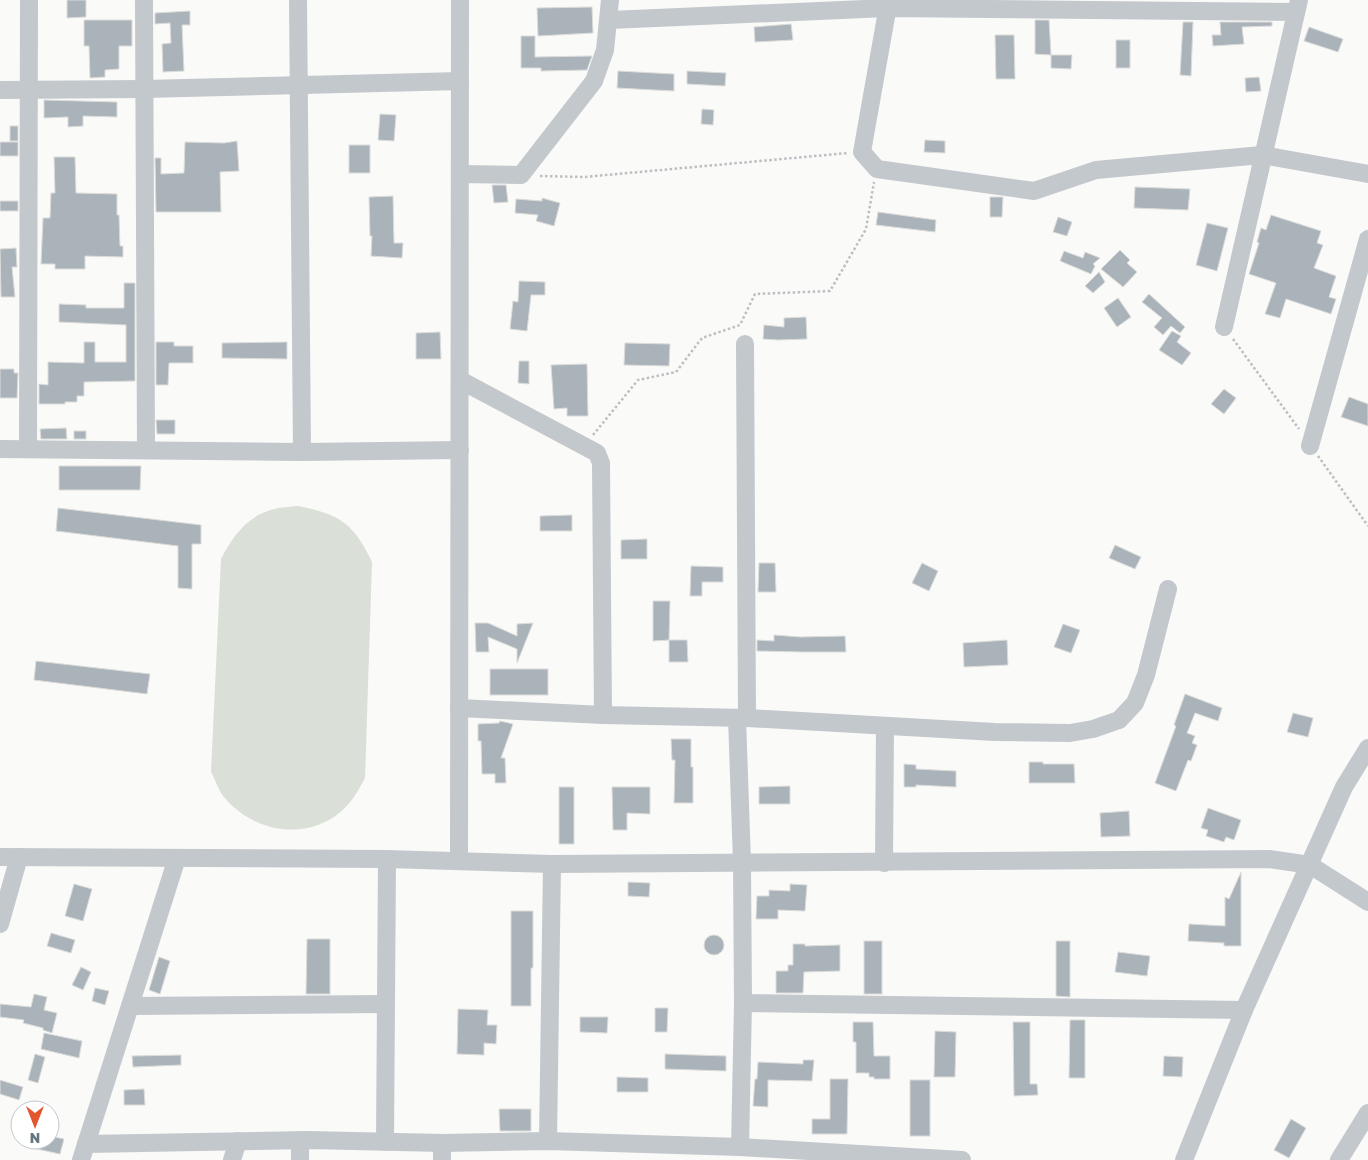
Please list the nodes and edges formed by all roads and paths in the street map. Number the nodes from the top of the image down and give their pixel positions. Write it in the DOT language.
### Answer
graph roads {
  1 [pos="29,0"];
  2 [pos="144,0"];
  3 [pos="298,0"];
  4 [pos="460,0"];
  5 [pos="610,0"];
  6 [pos="888,4"];
  7 [pos="1297,6"];
  8 [pos="610,20"];
  9 [pos="460,81"];
  10 [pos="299,84"];
  11 [pos="0,90"];
  12 [pos="29,90"];
  13 [pos="144,90"];
  14 [pos="862,152"];
  15 [pos="1262,155"];
  16 [pos="877,169"];
  17 [pos="460,174"];
  18 [pos="1368,174"];
  19 [pos="521,175"];
  20 [pos="1368,239"];
  21 [pos="1224,327"];
  22 [pos="745,344"];
  23 [pos="460,380"];
  24 [pos="584,445"];
  25 [pos="1310,446"];
  26 [pos="0,449"];
  27 [pos="28,449"];
  28 [pos="146,450"];
  29 [pos="460,450"];
  30 [pos="302,452"];
  31 [pos="1368,526"];
  32 [pos="1168,589"];
  33 [pos="460,708"];
  34 [pos="603,715"];
  35 [pos="742,718"];
  36 [pos="885,726"];
  37 [pos="1368,748"];
  38 [pos="0,857"];
  39 [pos="19,857"];
  40 [pos="177,858"];
  41 [pos="387,859"];
  42 [pos="460,860"];
  43 [pos="742,862"];
  44 [pos="884,863"];
  45 [pos="552,864"];
  46 [pos="1310,865"];
  47 [pos="1368,902"];
  48 [pos="0,924"];
  49 [pos="743,1003"];
  50 [pos="386,1004"];
  51 [pos="131,1006"];
  52 [pos="1244,1010"];
  53 [pos="1368,1113"];
  54 [pos="300,1140"];
  55 [pos="238,1141"];
  56 [pos="548,1141"];
  57 [pos="385,1142"];
  58 [pos="740,1147"];
  59 [pos="84,1152"];
  60 [pos="442,1152"];
  61 [pos="854,1157"];
  62 [pos="232,1160"];
  63 [pos="300,1160"];
  64 [pos="962,1160"];
  65 [pos="1184,1160"];
  66 [pos="1339,1160"];
  1 -- 12 [label="street"];
  2 -- 13 [label="street"];
  3 -- 10 [label="street"];
  4 -- 9 [label="street"];
  5 -- 8 [label="street"];
  6 -- 7 [label="street"];
  6 -- 8 [label="street"];
  6 -- 14 [label="street"];
  7 -- 15 [label="street"];
  8 -- 19 [label="street"];
  9 -- 10 [label="street"];
  9 -- 17 [label="street"];
  10 -- 13 [label="street"];
  10 -- 30 [label="street"];
  11 -- 12 [label="street"];
  12 -- 13 [label="street"];
  12 -- 27 [label="street"];
  13 -- 28 [label="street"];
  14 -- 16 [label="street"];
  14 -- 19 [label="path"];
  15 -- 16 [label="street"];
  15 -- 18 [label="street"];
  15 -- 21 [label="street"];
  16 -- 24 [label="path"];
  17 -- 19 [label="street"];
  17 -- 23 [label="street"];
  20 -- 25 [label="street"];
  21 -- 25 [label="path"];
  22 -- 35 [label="street"];
  23 -- 24 [label="street"];
  23 -- 29 [label="street"];
  24 -- 34 [label="street"];
  25 -- 31 [label="path"];
  26 -- 27 [label="street"];
  27 -- 28 [label="street"];
  28 -- 30 [label="street"];
  29 -- 30 [label="street"];
  29 -- 33 [label="street"];
  32 -- 36 [label="street"];
  33 -- 34 [label="street"];
  33 -- 42 [label="street"];
  34 -- 35 [label="street"];
  35 -- 36 [label="street"];
  35 -- 43 [label="street"];
  36 -- 44 [label="street"];
  37 -- 46 [label="street"];
  38 -- 39 [label="street"];
  39 -- 40 [label="street"];
  39 -- 48 [label="street"];
  40 -- 41 [label="street"];
  40 -- 51 [label="street"];
  41 -- 42 [label="street"];
  41 -- 50 [label="street"];
  42 -- 45 [label="street"];
  43 -- 44 [label="street"];
  43 -- 45 [label="street"];
  43 -- 49 [label="street"];
  44 -- 46 [label="street"];
  45 -- 56 [label="street"];
  46 -- 47 [label="street"];
  46 -- 52 [label="street"];
  49 -- 52 [label="street"];
  49 -- 58 [label="street"];
  50 -- 51 [label="street"];
  50 -- 57 [label="street"];
  51 -- 59 [label="street"];
  52 -- 65 [label="street"];
  53 -- 66 [label="street"];
  54 -- 55 [label="street"];
  54 -- 57 [label="street"];
  54 -- 63 [label="street"];
  55 -- 59 [label="street"];
  55 -- 62 [label="street"];
  56 -- 58 [label="street"];
  56 -- 60 [label="street"];
  57 -- 60 [label="street"];
  58 -- 61 [label="street"];
  61 -- 64 [label="street"];
}
